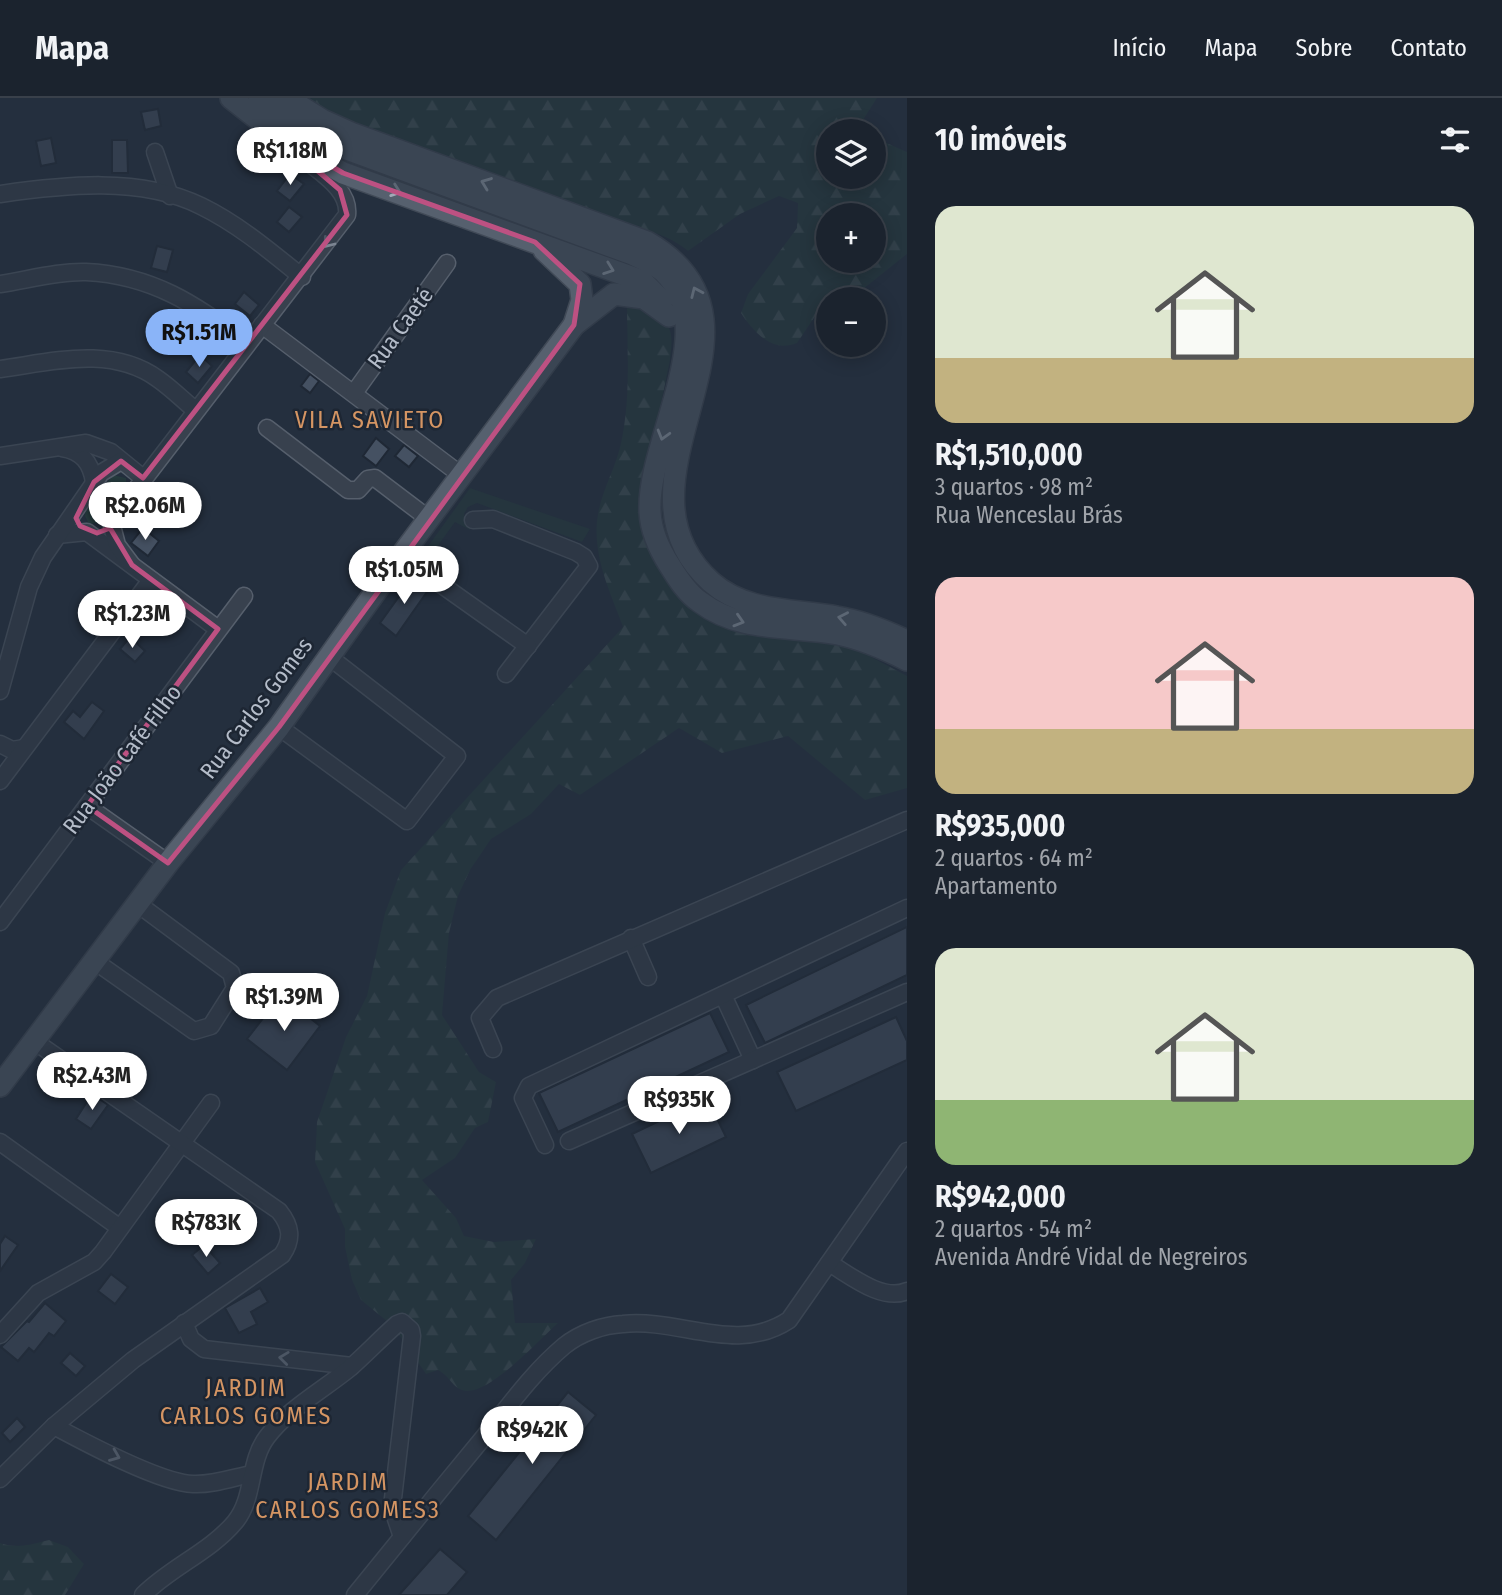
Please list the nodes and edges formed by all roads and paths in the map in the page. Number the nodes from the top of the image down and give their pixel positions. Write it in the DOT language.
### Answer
graph roads {
  1 [pos="231,98"];
  2 [pos="258,98"];
  3 [pos="286,98"];
  4 [pos="271,131"];
  5 [pos="155,152"];
  6 [pos="0,194"];
  7 [pos="170,196"];
  8 [pos="535,242"];
  9 [pos="447,263"];
  10 [pos="302,276"];
  11 [pos="0,284"];
  12 [pos="669,316"];
  13 [pos="262,324"];
  14 [pos="574,325"];
  15 [pos="247,343"];
  16 [pos="0,369"];
  17 [pos="682,370"];
  18 [pos="354,393"];
  19 [pos="195,410"];
  20 [pos="267,428"];
  21 [pos="60,447"];
  22 [pos="0,456"];
  23 [pos="121,461"];
  24 [pos="461,475"];
  25 [pos="143,478"];
  26 [pos="94,482"];
  27 [pos="76,509"];
  28 [pos="429,519"];
  29 [pos="473,520"];
  30 [pos="111,522"];
  31 [pos="87,532"];
  32 [pos="57,535"];
  33 [pos="401,556"];
  34 [pos="131,565"];
  35 [pos="151,580"];
  36 [pos="244,596"];
  37 [pos="218,629"];
  38 [pos="907,641"];
  39 [pos="528,646"];
  40 [pos="328,656"];
  41 [pos="907,660"];
  42 [pos="506,674"];
  43 [pos="0,691"];
  44 [pos="279,727"];
  45 [pos="0,744"];
  46 [pos="24,748"];
  47 [pos="0,781"];
  48 [pos="87,806"];
  49 [pos="907,820"];
  50 [pos="168,863"];
  51 [pos="138,904"];
  52 [pos="907,908"];
  53 [pos="0,922"];
  54 [pos="632,939"];
  55 [pos="96,962"];
  56 [pos="649,977"];
  57 [pos="907,992"];
  58 [pos="723,995"];
  59 [pos="34,1041"];
  60 [pos="493,1049"];
  61 [pos="753,1060"];
  62 [pos="0,1086"];
  63 [pos="211,1103"];
  64 [pos="569,1141"];
  65 [pos="0,1142"];
  66 [pos="184,1143"];
  67 [pos="545,1145"];
  68 [pos="907,1151"];
  69 [pos="120,1227"];
  70 [pos="829,1263"];
  71 [pos="907,1291"];
  72 [pos="184,1323"];
  73 [pos="0,1335"];
  74 [pos="352,1366"];
  75 [pos="54,1426"];
  76 [pos="251,1474"];
  77 [pos="0,1479"];
  78 [pos="402,1537"];
  79 [pos="143,1595"];
  80 [pos="355,1595"];
  1 -- 4 [label="main road"];
  2 -- 17 [label="main road"];
  38 -- 3 [label="main road, one-way"];
  4 -- 8 [label="main road, one-way"];
  4 -- 10 [label="street, one-way"];
  5 -- 7 [label="street"];
  6 -- 7 [label="street"];
  7 -- 10 [label="street"];
  8 -- 12 [label="main road, one-way"];
  8 -- 14 [label="main road"];
  9 -- 18 [label="street, Rua Caeté"];
  10 -- 13 [label="street"];
  11 -- 15 [label="street"];
  12 -- 14 [label="main road"];
  12 -- 17 [label="main road"];
  13 -- 15 [label="street"];
  13 -- 18 [label="street"];
  14 -- 24 [label="main road, Rua Carlos Gomes"];
  15 -- 19 [label="street"];
  16 -- 19 [label="street"];
  17 -- 41 [label="main road, one-way"];
  18 -- 24 [label="street"];
  19 -- 25 [label="street"];
  20 -- 28 [label="street"];
  21 -- 22 [label="street"];
  21 -- 23 [label="street"];
  21 -- 26 [label="street"];
  23 -- 25 [label="street"];
  23 -- 26 [label="street"];
  24 -- 28 [label="main road, Rua Carlos Gomes"];
  25 -- 30 [label="street"];
  26 -- 27 [label="street"];
  27 -- 31 [label="street"];
  27 -- 32 [label="street"];
  28 -- 33 [label="main road, Rua Carlos Gomes"];
  29 -- 39 [label="street"];
  30 -- 31 [label="street"];
  30 -- 34 [label="street"];
  31 -- 32 [label="street"];
  31 -- 34 [label="street"];
  32 -- 43 [label="street"];
  33 -- 39 [label="street"];
  33 -- 40 [label="main road, Rua Carlos Gomes"];
  34 -- 35 [label="street"];
  35 -- 37 [label="street"];
  35 -- 46 [label="street"];
  36 -- 37 [label="street, Rua João Café Filho"];
  37 -- 48 [label="street, Rua João Café Filho"];
  39 -- 42 [label="street"];
  40 -- 44 [label="main road, Rua Carlos Gomes"];
  40 -- 44 [label="street"];
  44 -- 50 [label="main road, Rua Carlos Gomes"];
  45 -- 46 [label="street"];
  46 -- 47 [label="street"];
  48 -- 50 [label="street"];
  48 -- 53 [label="street, Rua João Café Filho"];
  49 -- 54 [label="street"];
  50 -- 51 [label="main road, Rua Carlos Gomes"];
  51 -- 55 [label="main road, Rua Carlos Gomes"];
  51 -- 55 [label="street"];
  52 -- 58 [label="street"];
  54 -- 56 [label="street"];
  54 -- 60 [label="street"];
  55 -- 59 [label="main road, Rua Carlos Gomes"];
  57 -- 61 [label="street"];
  58 -- 61 [label="street"];
  58 -- 67 [label="street"];
  59 -- 62 [label="main road, Rua Carlos Gomes"];
  59 -- 66 [label="street"];
  61 -- 64 [label="street"];
  63 -- 66 [label="street"];
  65 -- 69 [label="street"];
  66 -- 69 [label="street"];
  66 -- 72 [label="street"];
  68 -- 70 [label="street"];
  69 -- 73 [label="street"];
  70 -- 71 [label="street"];
  70 -- 78 [label="street"];
  74 -- 72 [label="street, one-way"];
  72 -- 75 [label="street"];
  74 -- 76 [label="street"];
  74 -- 78 [label="street"];
  75 -- 76 [label="street, one-way"];
  75 -- 77 [label="street"];
  76 -- 79 [label="street"];
  78 -- 80 [label="street"];
}
